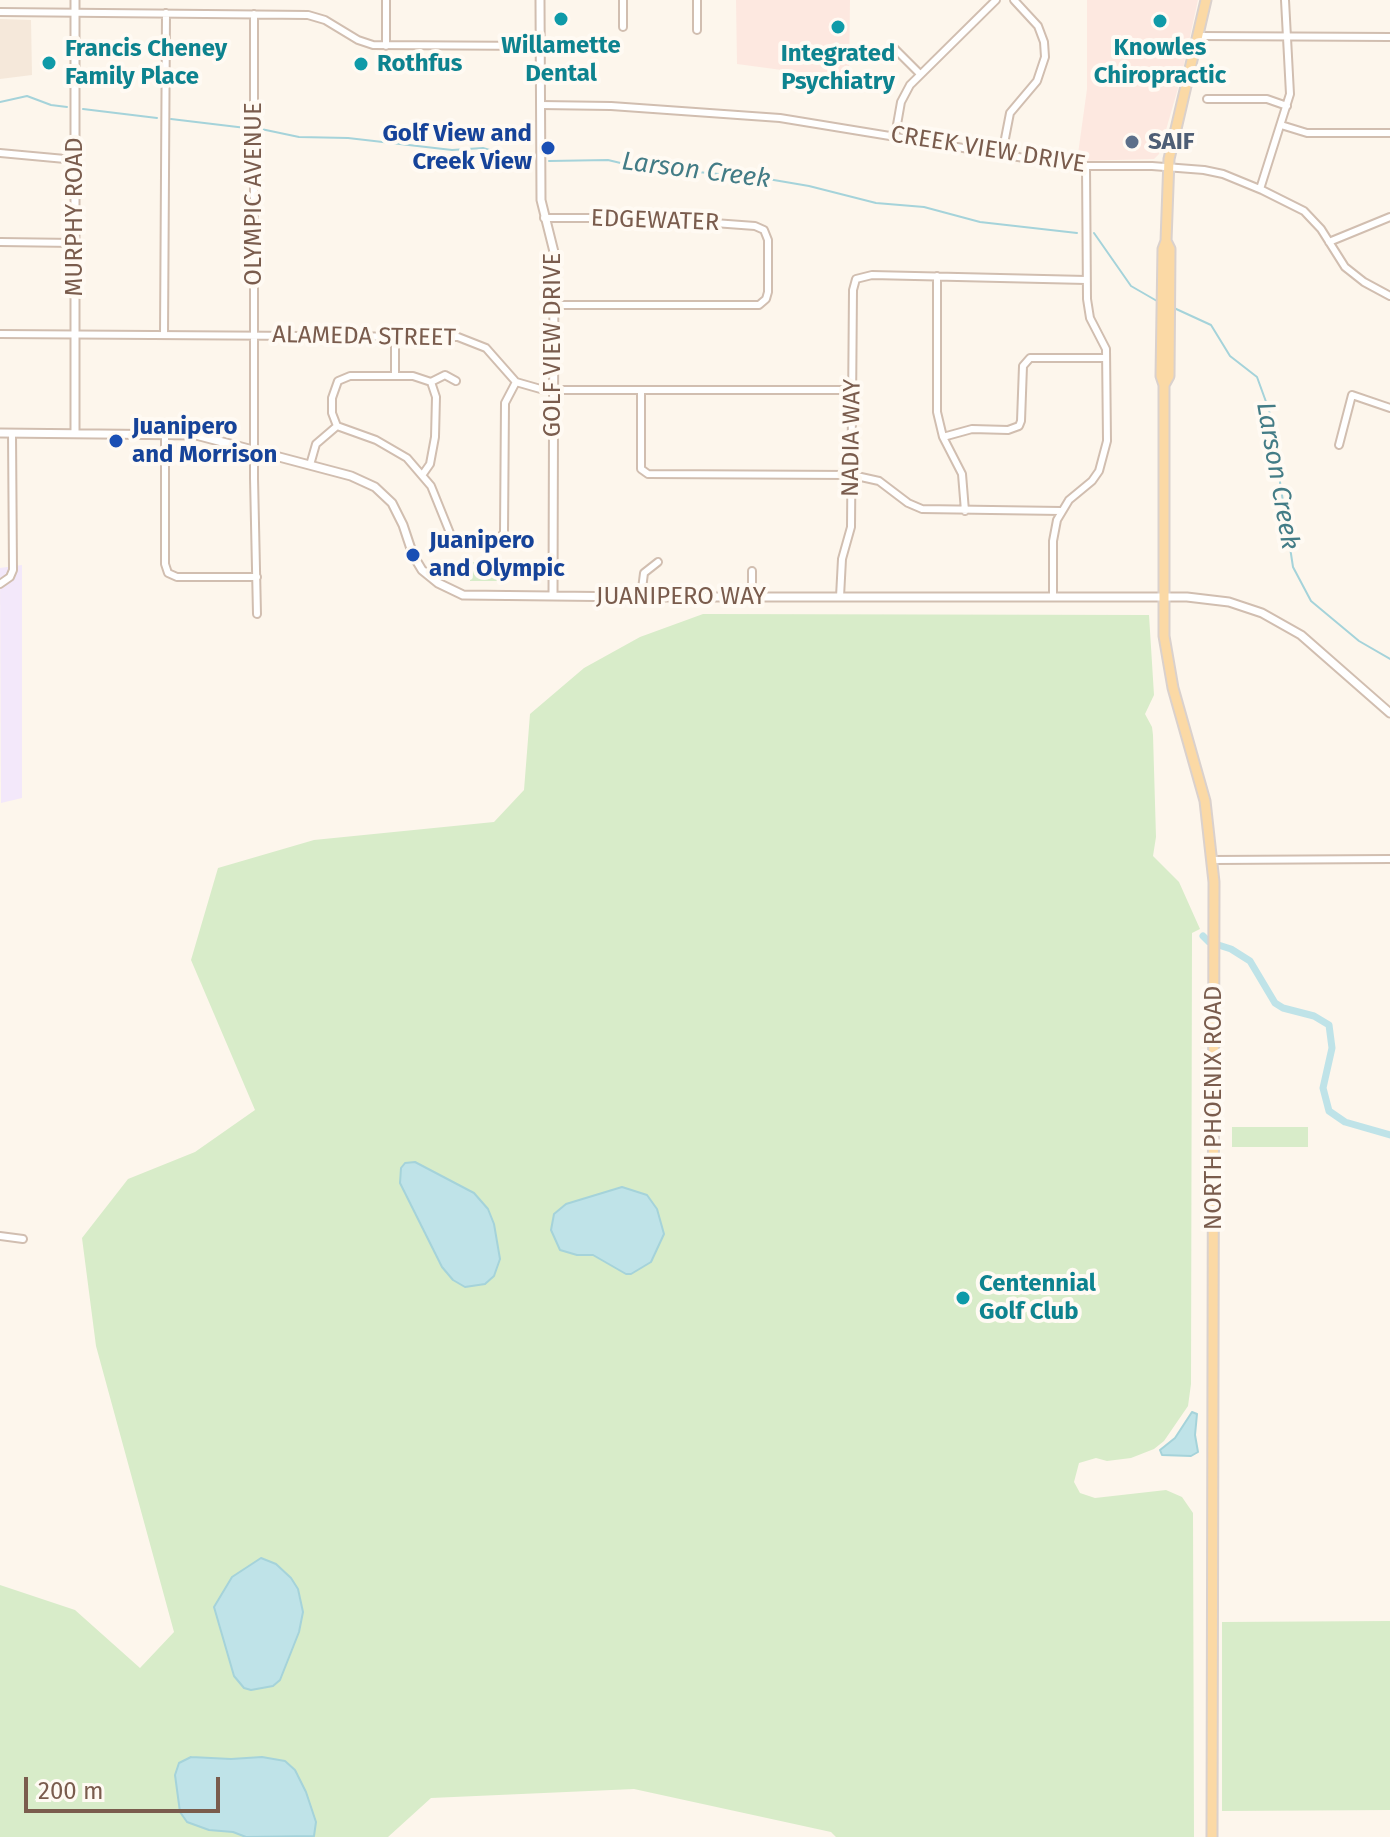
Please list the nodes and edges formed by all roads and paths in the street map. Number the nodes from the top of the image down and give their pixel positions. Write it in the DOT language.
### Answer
graph roads {
  1 [pos="75,0"];
  2 [pos="386,0"];
  3 [pos="540,0"];
  4 [pos="623,0"];
  5 [pos="697,0"];
  6 [pos="996,0"];
  7 [pos="1014,0"];
  8 [pos="1206,0"];
  9 [pos="1285,0"];
  10 [pos="0,12"];
  11 [pos="75,13"];
  12 [pos="166,13"];
  13 [pos="254,14"];
  14 [pos="623,27"];
  15 [pos="697,30"];
  16 [pos="1199,36"];
  17 [pos="1285,36"];
  18 [pos="1390,37"];
  19 [pos="386,46"];
  20 [pos="540,46"];
  21 [pos="894,48"];
  22 [pos="920,74"];
  23 [pos="1207,99"];
  24 [pos="541,105"];
  25 [pos="1287,106"];
  26 [pos="1281,125"];
  27 [pos="1390,133"];
  28 [pos="895,136"];
  29 [pos="0,153"];
  30 [pos="1002,154"];
  31 [pos="76,160"];
  32 [pos="1086,166"];
  33 [pos="1168,166"];
  34 [pos="1260,189"];
  35 [pos="1390,217"];
  36 [pos="544,218"];
  37 [pos="0,242"];
  38 [pos="1329,242"];
  39 [pos="75,243"];
  40 [pos="937,276"];
  41 [pos="1086,280"];
  42 [pos="1390,296"];
  43 [pos="554,305"];
  44 [pos="0,334"];
  45 [pos="75,334"];
  46 [pos="164,335"];
  47 [pos="254,335"];
  48 [pos="395,336"];
  49 [pos="1106,358"];
  50 [pos="395,376"];
  51 [pos="456,381"];
  52 [pos="431,382"];
  53 [pos="516,382"];
  54 [pos="554,390"];
  55 [pos="641,390"];
  56 [pos="853,390"];
  57 [pos="1390,408"];
  58 [pos="337,426"];
  59 [pos="0,433"];
  60 [pos="12,433"];
  61 [pos="75,433"];
  62 [pos="165,433"];
  63 [pos="943,437"];
  64 [pos="1339,445"];
  65 [pos="254,450"];
  66 [pos="310,465"];
  67 [pos="423,474"];
  68 [pos="852,475"];
  69 [pos="965,511"];
  70 [pos="1061,511"];
  71 [pos="658,562"];
  72 [pos="752,571"];
  73 [pos="257,577"];
  74 [pos="0,584"];
  75 [pos="553,596"];
  76 [pos="1163,596"];
  77 [pos="641,597"];
  78 [pos="752,597"];
  79 [pos="840,597"];
  80 [pos="1053,597"];
  81 [pos="257,614"];
  82 [pos="1390,713"];
  83 [pos="1390,859"];
  84 [pos="1213,860"];
  85 [pos="0,1236"];
  86 [pos="23,1239"];
  87 [pos="1212,1837"];
  1 -- 11 [label="street, MURPHY ROAD"];
  2 -- 19 [label="street"];
  3 -- 20 [label="street, GOLF VIEW DRIVE"];
  4 -- 14 [label="street"];
  5 -- 15 [label="street"];
  6 -- 22 [label="street"];
  7 -- 30 [label="street"];
  8 -- 16 [label="main road, NORTH PHOENIX ROAD"];
  9 -- 17 [label="street"];
  10 -- 11 [label="street"];
  11 -- 12 [label="street"];
  11 -- 31 [label="street, MURPHY ROAD"];
  12 -- 13 [label="street"];
  12 -- 46 [label="street"];
  13 -- 19 [label="street"];
  13 -- 47 [label="street, OLYMPIC AVENUE"];
  16 -- 17 [label="street"];
  16 -- 33 [label="main road, NORTH PHOENIX ROAD"];
  17 -- 18 [label="street"];
  17 -- 25 [label="street"];
  19 -- 20 [label="street"];
  20 -- 24 [label="street, GOLF VIEW DRIVE"];
  21 -- 22 [label="street"];
  22 -- 28 [label="street"];
  23 -- 25 [label="street"];
  24 -- 28 [label="street, CREEK VIEW DRIVE"];
  24 -- 36 [label="street, GOLF VIEW DRIVE"];
  25 -- 26 [label="street"];
  26 -- 27 [label="street"];
  26 -- 34 [label="street"];
  28 -- 30 [label="street, CREEK VIEW DRIVE"];
  29 -- 31 [label="street"];
  30 -- 32 [label="street, CREEK VIEW DRIVE"];
  31 -- 39 [label="street, MURPHY ROAD"];
  32 -- 33 [label="street, CREEK VIEW DRIVE"];
  32 -- 41 [label="street"];
  33 -- 34 [label="street, CREEK VIEW DRIVE"];
  33 -- 76 [label="main road, NORTH PHOENIX ROAD"];
  34 -- 38 [label="street, CREEK VIEW DRIVE"];
  35 -- 38 [label="street"];
  36 -- 43 [label="street, GOLF VIEW DRIVE"];
  36 -- 43 [label="street, EDGEWATER"];
  37 -- 39 [label="street"];
  38 -- 42 [label="street, CREEK VIEW DRIVE"];
  39 -- 45 [label="street, MURPHY ROAD"];
  40 -- 41 [label="street"];
  40 -- 56 [label="street, NADIA WAY"];
  40 -- 63 [label="street"];
  41 -- 49 [label="street"];
  43 -- 54 [label="street, GOLF VIEW DRIVE"];
  44 -- 45 [label="street, ALAMEDA STREET"];
  45 -- 46 [label="street, ALAMEDA STREET"];
  45 -- 61 [label="street, MURPHY ROAD"];
  46 -- 47 [label="street, ALAMEDA STREET"];
  47 -- 48 [label="street, ALAMEDA STREET"];
  47 -- 65 [label="street, OLYMPIC AVENUE"];
  48 -- 50 [label="street"];
  48 -- 53 [label="street, ALAMEDA STREET"];
  49 -- 63 [label="street"];
  49 -- 70 [label="street"];
  50 -- 52 [label="street"];
  50 -- 58 [label="street"];
  51 -- 52 [label="street"];
  52 -- 67 [label="street"];
  53 -- 54 [label="street"];
  53 -- 67 [label="street"];
  54 -- 55 [label="street"];
  54 -- 75 [label="street, GOLF VIEW DRIVE"];
  55 -- 56 [label="street"];
  55 -- 68 [label="street"];
  56 -- 68 [label="street, NADIA WAY"];
  57 -- 64 [label="street"];
  58 -- 66 [label="street"];
  58 -- 67 [label="street"];
  59 -- 60 [label="street, JUANIPERO WAY"];
  60 -- 61 [label="street, JUANIPERO WAY"];
  60 -- 74 [label="street"];
  61 -- 62 [label="street, JUANIPERO WAY"];
  62 -- 65 [label="street, JUANIPERO WAY"];
  62 -- 73 [label="street"];
  63 -- 69 [label="street"];
  65 -- 66 [label="street, JUANIPERO WAY"];
  65 -- 73 [label="street, OLYMPIC AVENUE"];
  66 -- 75 [label="street, JUANIPERO WAY"];
  68 -- 69 [label="street"];
  68 -- 79 [label="street, NADIA WAY"];
  69 -- 70 [label="street"];
  70 -- 80 [label="street"];
  71 -- 77 [label="street"];
  72 -- 78 [label="street"];
  73 -- 81 [label="street, OLYMPIC AVENUE"];
  75 -- 77 [label="street, JUANIPERO WAY"];
  76 -- 80 [label="street, JUANIPERO WAY"];
  76 -- 82 [label="street, JUANIPERO WAY"];
  76 -- 84 [label="main road, NORTH PHOENIX ROAD"];
  77 -- 78 [label="street, JUANIPERO WAY"];
  78 -- 79 [label="street, JUANIPERO WAY"];
  79 -- 80 [label="street, JUANIPERO WAY"];
  83 -- 84 [label="street"];
  84 -- 87 [label="main road, NORTH PHOENIX ROAD"];
  85 -- 86 [label="street"];
}
